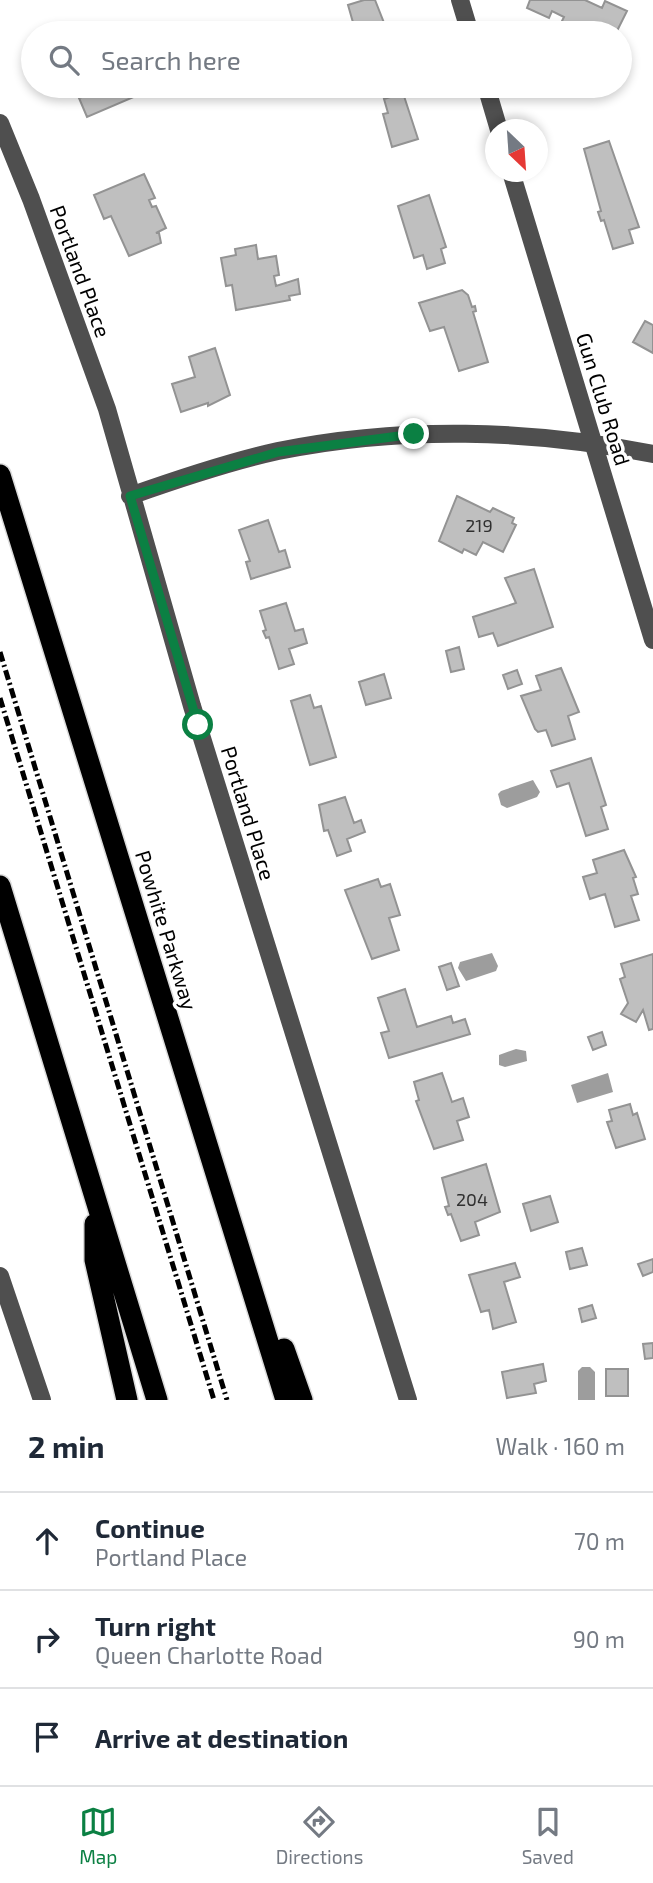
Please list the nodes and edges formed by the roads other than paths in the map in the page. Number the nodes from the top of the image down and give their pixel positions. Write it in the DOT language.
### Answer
graph roads {
  1 [pos="460,1"];
  2 [pos="466,21"];
  3 [pos="490,98"];
  4 [pos="496,119"];
  5 [pos="0,122"];
  6 [pos="514,182"];
  7 [pos="593,442"];
  8 [pos="653,454"];
  9 [pos="0,475"];
  10 [pos="130,496"];
  11 [pos="653,640"];
  12 [pos="0,886"];
  13 [pos="94,1201"];
  14 [pos="240,1249"];
  15 [pos="1,1281"];
  16 [pos="42,1400"];
  17 [pos="127,1400"];
  18 [pos="157,1400"];
  19 [pos="286,1400"];
  20 [pos="302,1400"];
  21 [pos="408,1400"];
  1 -- 2 [label="street"];
  3 -- 4 [label="street"];
  5 -- 10 [label="street, Portland Place"];
  6 -- 7 [label="street, Gun Club Road"];
  7 -- 8 [label="street"];
  7 -- 10 [label="street"];
  7 -- 11 [label="street, Gun Club Road"];
  9 -- 14 [label="highway, Powhite Parkway"];
  10 -- 21 [label="street, Portland Place"];
  12 -- 13 [label="highway"];
  13 -- 17 [label="highway"];
  13 -- 18 [label="highway"];
  14 -- 19 [label="highway, Powhite Parkway"];
  14 -- 20 [label="highway"];
  15 -- 16 [label="street"];
}
